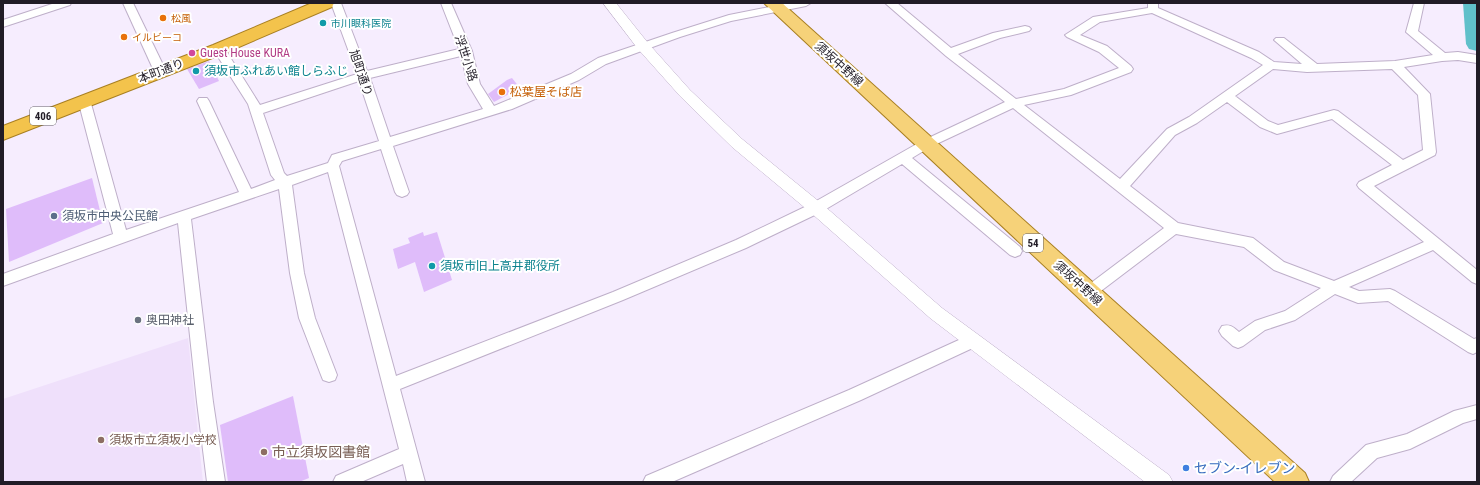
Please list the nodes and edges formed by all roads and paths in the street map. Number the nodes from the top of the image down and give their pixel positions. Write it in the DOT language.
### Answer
graph roads {
  1 [pos="66,3"];
  2 [pos="128,3"];
  3 [pos="326,3"];
  4 [pos="336,3"];
  5 [pos="446,3"];
  6 [pos="609,3"];
  7 [pos="806,3"];
  8 [pos="890,3"];
  9 [pos="1419,3"];
  10 [pos="775,6"];
  11 [pos="1153,6"];
  12 [pos="3,24"];
  13 [pos="1025,28"];
  14 [pos="1280,40"];
  15 [pos="643,46"];
  16 [pos="219,49"];
  17 [pos="466,51"];
  18 [pos="950,53"];
  19 [pos="1442,57"];
  20 [pos="1475,58"];
  21 [pos="1271,65"];
  22 [pos="1395,65"];
  23 [pos="1314,67"];
  24 [pos="160,71"];
  25 [pos="363,76"];
  26 [pos="1227,96"];
  27 [pos="84,100"];
  28 [pos="203,101"];
  29 [pos="1014,103"];
  30 [pos="490,110"];
  31 [pos="256,111"];
  32 [pos="3,133"];
  33 [pos="385,143"];
  34 [pos="926,144"];
  35 [pos="903,157"];
  36 [pos="333,166"];
  37 [pos="1402,166"];
  38 [pos="285,182"];
  39 [pos="1121,188"];
  40 [pos="402,192"];
  41 [pos="248,195"];
  42 [pos="816,208"];
  43 [pos="184,216"];
  44 [pos="1174,228"];
  45 [pos="121,237"];
  46 [pos="1435,243"];
  47 [pos="1015,251"];
  48 [pos="1477,278"];
  49 [pos="3,280"];
  50 [pos="1334,287"];
  51 [pos="1088,293"];
  52 [pos="1227,331"];
  53 [pos="972,341"];
  54 [pos="1477,345"];
  55 [pos="330,375"];
  56 [pos="392,385"];
  57 [pos="1477,412"];
  58 [pos="408,453"];
  59 [pos="216,482"];
  60 [pos="342,482"];
  61 [pos="416,482"];
  62 [pos="652,482"];
  63 [pos="1162,482"];
  64 [pos="1295,482"];
  65 [pos="1339,482"];
  1 -- 12 [label="street"];
  2 -- 24 [label="street"];
  3 -- 16 [label="highway, 本町通り / 406"];
  4 -- 25 [label="street, 旭町通り"];
  5 -- 17 [label="street, 浮世小路"];
  6 -- 15 [label="street"];
  7 -- 10 [label="street"];
  8 -- 18 [label="street"];
  9 -- 19 [label="street"];
  10 -- 15 [label="street"];
  10 -- 34 [label="main road, 須坂中野線 / 54"];
  11 -- 21 [label="street"];
  11 -- 29 [label="street"];
  13 -- 18 [label="street"];
  14 -- 23 [label="street"];
  15 -- 30 [label="street"];
  15 -- 42 [label="street"];
  16 -- 24 [label="highway, 本町通り / 406"];
  16 -- 31 [label="street"];
  17 -- 25 [label="street"];
  17 -- 30 [label="street, 浮世小路"];
  18 -- 29 [label="street"];
  19 -- 20 [label="street"];
  19 -- 22 [label="street"];
  21 -- 23 [label="street"];
  21 -- 26 [label="street"];
  22 -- 23 [label="street"];
  22 -- 37 [label="street"];
  24 -- 27 [label="highway, 本町通り / 406"];
  25 -- 31 [label="street"];
  25 -- 33 [label="street, 旭町通り"];
  26 -- 37 [label="street"];
  26 -- 39 [label="street"];
  27 -- 32 [label="highway, 406"];
  27 -- 45 [label="street"];
  28 -- 41 [label="street"];
  29 -- 34 [label="street"];
  29 -- 39 [label="street"];
  30 -- 33 [label="street"];
  31 -- 38 [label="street"];
  33 -- 36 [label="street"];
  33 -- 40 [label="street, 旭町通り"];
  34 -- 35 [label="street"];
  34 -- 51 [label="main road, 須坂中野線 / 54"];
  35 -- 42 [label="street"];
  35 -- 47 [label="street"];
  36 -- 38 [label="street"];
  36 -- 56 [label="street"];
  37 -- 46 [label="street"];
  38 -- 41 [label="street"];
  38 -- 55 [label="street"];
  39 -- 44 [label="street"];
  41 -- 43 [label="street"];
  42 -- 53 [label="street"];
  42 -- 56 [label="street"];
  43 -- 45 [label="street"];
  43 -- 59 [label="street"];
  44 -- 50 [label="street"];
  44 -- 51 [label="street"];
  45 -- 49 [label="street"];
  46 -- 48 [label="street"];
  46 -- 50 [label="street"];
  50 -- 52 [label="street"];
  50 -- 54 [label="street"];
  51 -- 64 [label="main road, 須坂中野線 / 54"];
  53 -- 62 [label="street"];
  53 -- 63 [label="street"];
  56 -- 58 [label="street"];
  57 -- 65 [label="street"];
  58 -- 60 [label="street"];
  58 -- 61 [label="street"];
}
